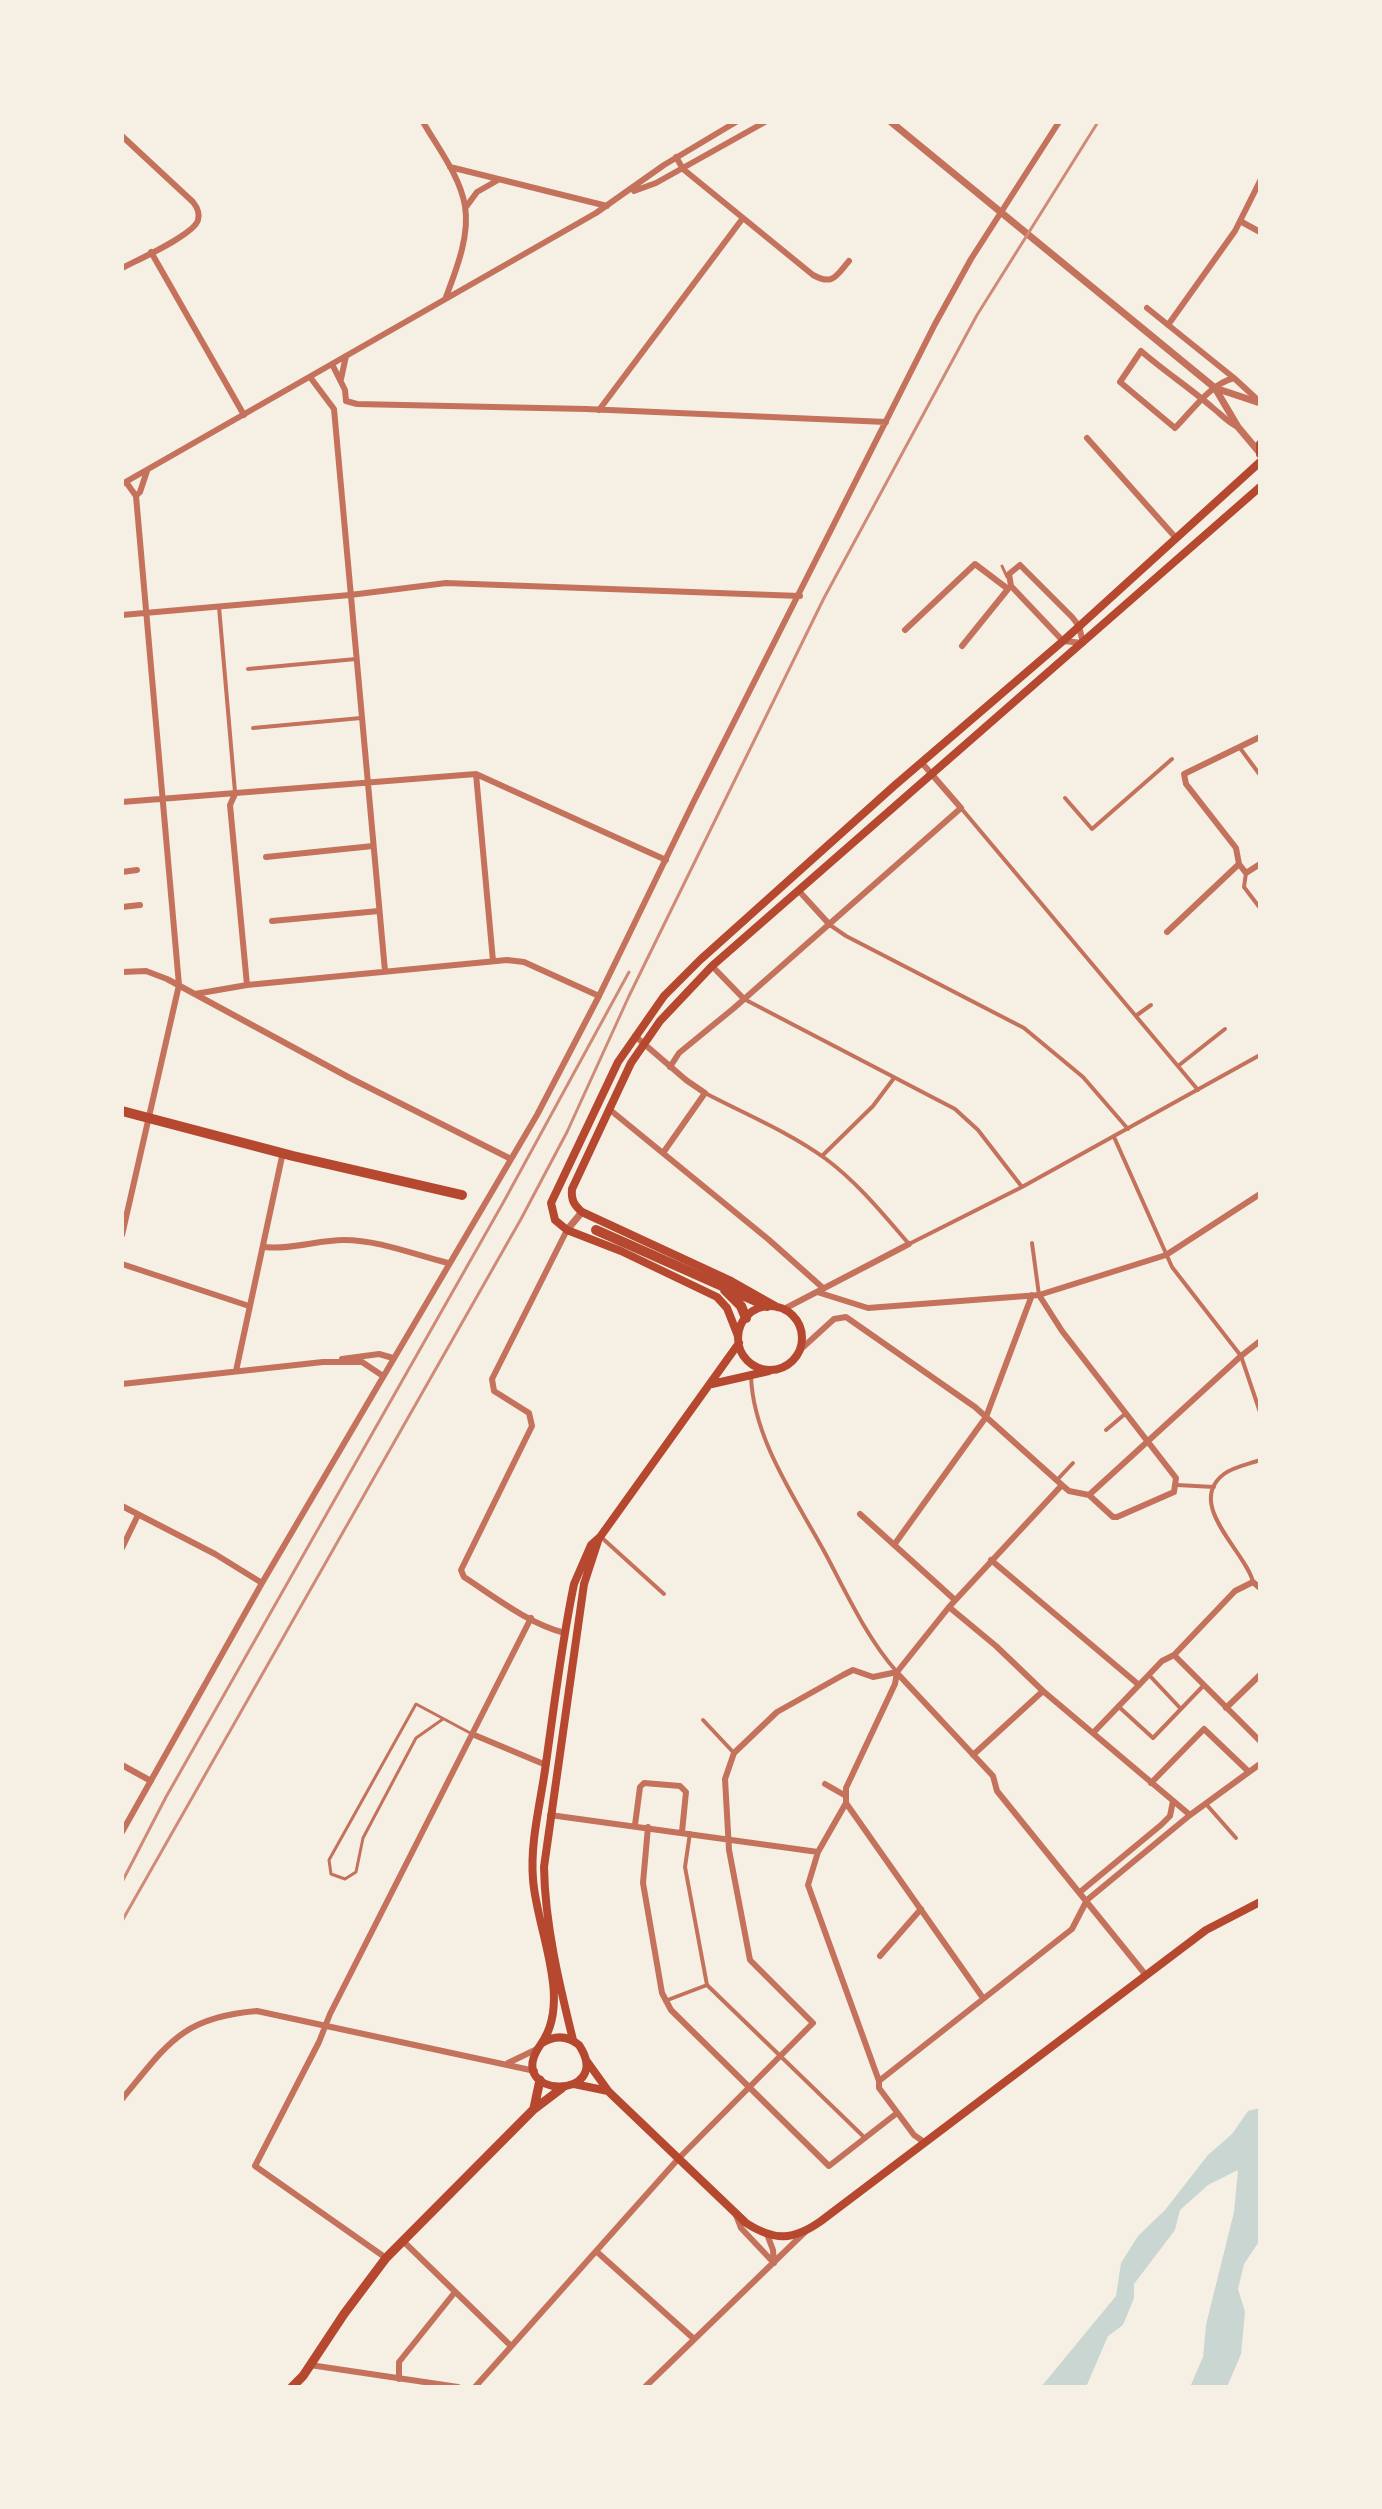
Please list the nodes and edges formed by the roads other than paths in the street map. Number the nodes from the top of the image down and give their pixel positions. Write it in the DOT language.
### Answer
graph roads {
  1 [pos="423,122"];
  2 [pos="736,122"];
  3 [pos="765,122"];
  4 [pos="891,122"];
  5 [pos="1059,122"];
  6 [pos="122,136"];
  7 [pos="676,157"];
  8 [pos="450,167"];
  9 [pos="683,169"];
  10 [pos="498,180"];
  11 [pos="1260,181"];
  12 [pos="627,193"];
  13 [pos="607,206"];
  14 [pos="466,208"];
  15 [pos="743,218"];
  16 [pos="1240,221"];
  17 [pos="1260,232"];
  18 [pos="151,252"];
  19 [pos="849,261"];
  20 [pos="122,268"];
  21 [pos="446,299"];
  22 [pos="1147,308"];
  23 [pos="1168,325"];
  24 [pos="346,356"];
  25 [pos="332,364"];
  26 [pos="310,377"];
  27 [pos="1234,378"];
  28 [pos="341,379"];
  29 [pos="1215,388"];
  30 [pos="1201,400"];
  31 [pos="346,401"];
  32 [pos="1260,403"];
  33 [pos="334,409"];
  34 [pos="599,410"];
  35 [pos="244,415"];
  36 [pos="886,422"];
  37 [pos="1238,427"];
  38 [pos="1087,438"];
  39 [pos="1260,444"];
  40 [pos="1260,453"];
  41 [pos="1260,462"];
  42 [pos="148,470"];
  43 [pos="124,483"];
  44 [pos="1260,487"];
  45 [pos="136,496"];
  46 [pos="1176,538"];
  47 [pos="1002,566"];
  48 [pos="1009,585"];
  49 [pos="350,595"];
  50 [pos="800,596"];
  51 [pos="219,607"];
  52 [pos="148,613"];
  53 [pos="122,615"];
  54 [pos="1079,626"];
  55 [pos="905,630"];
  56 [pos="1063,641"];
  57 [pos="1083,643"];
  58 [pos="962,646"];
  59 [pos="356,659"];
  60 [pos="248,669"];
  61 [pos="361,718"];
  62 [pos="253,728"];
  63 [pos="1260,737"];
  64 [pos="1238,746"];
  65 [pos="1172,759"];
  66 [pos="922,763"];
  67 [pos="476,774"];
  68 [pos="1260,775"];
  69 [pos="933,776"];
  70 [pos="367,783"];
  71 [pos="235,794"];
  72 [pos="1065,798"];
  73 [pos="163,799"];
  74 [pos="122,802"];
  75 [pos="961,808"];
  76 [pos="373,846"];
  77 [pos="266,857"];
  78 [pos="666,860"];
  79 [pos="1239,864"];
  80 [pos="1260,864"];
  81 [pos="137,870"];
  82 [pos="122,872"];
  83 [pos="1246,873"];
  84 [pos="799,891"];
  85 [pos="140,905"];
  86 [pos="122,907"];
  87 [pos="1260,908"];
  88 [pos="379,911"];
  89 [pos="272,921"];
  90 [pos="830,925"];
  91 [pos="1167,932"];
  92 [pos="493,961"];
  93 [pos="712,966"];
  94 [pos="385,971"];
  95 [pos="122,972"];
  96 [pos="179,985"];
  97 [pos="247,985"];
  98 [pos="216,988"];
  99 [pos="195,994"];
  100 [pos="599,996"];
  101 [pos="744,999"];
  102 [pos="214,1005"];
  103 [pos="1151,1005"];
  104 [pos="1136,1015"];
  105 [pos="1225,1029"];
  106 [pos="635,1036"];
  107 [pos="643,1044"];
  108 [pos="1260,1055"];
  109 [pos="1178,1066"];
  110 [pos="670,1067"];
  111 [pos="894,1078"];
  112 [pos="1198,1090"];
  113 [pos="705,1093"];
  114 [pos="609,1109"];
  115 [pos="122,1111"];
  116 [pos="149,1117"];
  117 [pos="1128,1130"];
  118 [pos="1114,1137"];
  119 [pos="283,1152"];
  120 [pos="663,1153"];
  121 [pos="824,1157"];
  122 [pos="511,1159"];
  123 [pos="1022,1187"];
  124 [pos="1260,1194"];
  125 [pos="462,1195"];
  126 [pos="582,1212"];
  127 [pos="567,1230"];
  128 [pos="596,1230"];
  129 [pos="122,1235"];
  130 [pos="1032,1243"];
  131 [pos="909,1244"];
  132 [pos="264,1247"];
  133 [pos="1166,1255"];
  134 [pos="448,1263"];
  135 [pos="122,1264"];
  136 [pos="720,1286"];
  137 [pos="820,1290"];
  138 [pos="1036,1295"];
  139 [pos="249,1306"];
  140 [pos="776,1307"];
  141 [pos="746,1318"];
  142 [pos="739,1339"];
  143 [pos="1260,1341"];
  144 [pos="800,1350"];
  145 [pos="1241,1356"];
  146 [pos="393,1358"];
  147 [pos="323,1362"];
  148 [pos="776,1370"];
  149 [pos="236,1371"];
  150 [pos="383,1376"];
  151 [pos="751,1376"];
  152 [pos="122,1384"];
  153 [pos="712,1384"];
  154 [pos="1260,1412"];
  155 [pos="1125,1414"];
  156 [pos="986,1417"];
  157 [pos="1106,1430"];
  158 [pos="1147,1442"];
  159 [pos="1260,1460"];
  160 [pos="1073,1463"];
  161 [pos="1059,1483"];
  162 [pos="1177,1485"];
  163 [pos="1214,1487"];
  164 [pos="1089,1495"];
  165 [pos="122,1506"];
  166 [pos="860,1514"];
  167 [pos="138,1515"];
  168 [pos="600,1537"];
  169 [pos="894,1545"];
  170 [pos="122,1548"];
  171 [pos="991,1560"];
  172 [pos="1253,1582"];
  173 [pos="262,1583"];
  174 [pos="584,1584"];
  175 [pos="1260,1588"];
  176 [pos="664,1594"];
  177 [pos="955,1600"];
  178 [pos="949,1607"];
  179 [pos="531,1618"];
  180 [pos="565,1633"];
  181 [pos="1174,1655"];
  182 [pos="897,1672"];
  183 [pos="1149,1675"];
  184 [pos="1260,1675"];
  185 [pos="569,1682"];
  186 [pos="1139,1685"];
  187 [pos="1204,1685"];
  188 [pos="1043,1691"];
  189 [pos="1118,1706"];
  190 [pos="1226,1708"];
  191 [pos="1181,1709"];
  192 [pos="443,1719"];
  193 [pos="703,1720"];
  194 [pos="562,1728"];
  195 [pos="1093,1733"];
  196 [pos="472,1734"];
  197 [pos="1260,1741"];
  198 [pos="734,1753"];
  199 [pos="973,1755"];
  200 [pos="1260,1764"];
  201 [pos="122,1765"];
  202 [pos="546,1765"];
  203 [pos="1249,1772"];
  204 [pos="151,1781"];
  205 [pos="1151,1783"];
  206 [pos="825,1784"];
  207 [pos="846,1800"];
  208 [pos="1173,1801"];
  209 [pos="1206,1804"];
  210 [pos="550,1815"];
  211 [pos="1190,1815"];
  212 [pos="635,1825"];
  213 [pos="648,1827"];
  214 [pos="122,1832"];
  215 [pos="686,1833"];
  216 [pos="1236,1838"];
  217 [pos="729,1839"];
  218 [pos="818,1852"];
  219 [pos="1080,1892"];
  220 [pos="1087,1900"];
  221 [pos="1260,1902"];
  222 [pos="921,1909"];
  223 [pos="880,1956"];
  224 [pos="1145,1974"];
  225 [pos="707,1985"];
  226 [pos="983,1998"];
  227 [pos="665,2001"];
  228 [pos="326,2026"];
  229 [pos="573,2040"];
  230 [pos="540,2046"];
  231 [pos="780,2056"];
  232 [pos="585,2058"];
  233 [pos="508,2063"];
  234 [pos="538,2075"];
  235 [pos="879,2081"];
  236 [pos="574,2084"];
  237 [pos="748,2087"];
  238 [pos="562,2088"];
  239 [pos="609,2092"];
  240 [pos="122,2099"];
  241 [pos="533,2110"];
  242 [pos="897,2113"];
  243 [pos="864,2137"];
  244 [pos="924,2142"];
  245 [pos="679,2158"];
  246 [pos="736,2215"];
  247 [pos="805,2232"];
  248 [pos="767,2234"];
  249 [pos="403,2241"];
  250 [pos="596,2251"];
  251 [pos="386,2258"];
  252 [pos="774,2263"];
  253 [pos="455,2292"];
  254 [pos="694,2339"];
  255 [pos="511,2346"];
  256 [pos="310,2365"];
  257 [pos="399,2379"];
  258 [pos="302,2382"];
  259 [pos="292,2387"];
  260 [pos="458,2387"];
  261 [pos="475,2387"];
  262 [pos="645,2387"];
  1 -- 8 [label="street"];
  2 -- 7 [label="street"];
  3 -- 9 [label="street"];
  4 -- 29 [label="street"];
  5 -- 36 [label="street"];
  6 -- 18 [label="street"];
  7 -- 9 [label="street"];
  7 -- 12 [label="street"];
  8 -- 10 [label="street"];
  8 -- 14 [label="street"];
  9 -- 12 [label="street"];
  9 -- 15 [label="street"];
  10 -- 13 [label="street"];
  10 -- 14 [label="street"];
  11 -- 16 [label="street"];
  12 -- 13 [label="street"];
  13 -- 21 [label="street"];
  14 -- 21 [label="street"];
  15 -- 19 [label="street"];
  15 -- 34 [label="street"];
  16 -- 17 [label="street"];
  16 -- 23 [label="street"];
  18 -- 20 [label="street"];
  18 -- 35 [label="street"];
  21 -- 24 [label="street"];
  22 -- 23 [label="street"];
  23 -- 27 [label="street"];
  24 -- 25 [label="street"];
  24 -- 28 [label="street"];
  25 -- 26 [label="street"];
  25 -- 28 [label="street"];
  26 -- 33 [label="street"];
  26 -- 35 [label="street"];
  27 -- 29 [label="street"];
  27 -- 32 [label="street"];
  28 -- 31 [label="street"];
  29 -- 30 [label="street"];
  29 -- 32 [label="street"];
  29 -- 37 [label="street"];
  30 -- 30 [label="street"];
  30 -- 37 [label="street"];
  31 -- 33 [label="street"];
  31 -- 34 [label="street"];
  33 -- 49 [label="street"];
  34 -- 36 [label="street"];
  35 -- 42 [label="street"];
  36 -- 50 [label="street"];
  37 -- 40 [label="street"];
  38 -- 46 [label="street"];
  39 -- 40 [label="main road"];
  41 -- 46 [label="main road"];
  42 -- 43 [label="street"];
  42 -- 45 [label="street"];
  43 -- 45 [label="street"];
  44 -- 57 [label="main road"];
  45 -- 52 [label="street"];
  46 -- 54 [label="main road"];
  47 -- 48 [label="lane"];
  48 -- 54 [label="street"];
  48 -- 55 [label="street"];
  48 -- 56 [label="street"];
  48 -- 58 [label="street"];
  49 -- 50 [label="street"];
  49 -- 51 [label="street"];
  49 -- 59 [label="street"];
  50 -- 78 [label="street"];
  51 -- 52 [label="street"];
  51 -- 71 [label="street"];
  52 -- 53 [label="street"];
  52 -- 73 [label="street"];
  54 -- 56 [label="main road"];
  54 -- 57 [label="street"];
  56 -- 57 [label="street"];
  56 -- 66 [label="main road"];
  57 -- 69 [label="main road"];
  59 -- 60 [label="street"];
  59 -- 61 [label="street"];
  61 -- 62 [label="street"];
  61 -- 70 [label="street"];
  63 -- 64 [label="street"];
  64 -- 68 [label="street"];
  64 -- 79 [label="street"];
  65 -- 72 [label="street"];
  66 -- 69 [label="street"];
  66 -- 106 [label="main road"];
  67 -- 70 [label="street"];
  67 -- 78 [label="street"];
  67 -- 92 [label="street"];
  69 -- 75 [label="street"];
  69 -- 84 [label="main road"];
  70 -- 71 [label="street"];
  70 -- 76 [label="street"];
  71 -- 73 [label="street"];
  71 -- 97 [label="street"];
  73 -- 74 [label="street"];
  73 -- 96 [label="street"];
  75 -- 90 [label="street"];
  75 -- 104 [label="street"];
  76 -- 77 [label="street"];
  76 -- 88 [label="street"];
  78 -- 100 [label="street"];
  79 -- 83 [label="street"];
  79 -- 91 [label="street"];
  80 -- 83 [label="street"];
  81 -- 82 [label="street"];
  83 -- 87 [label="street"];
  84 -- 90 [label="street"];
  84 -- 93 [label="main road"];
  85 -- 86 [label="street"];
  88 -- 89 [label="street"];
  88 -- 94 [label="street"];
  90 -- 101 [label="street"];
  90 -- 117 [label="street"];
  92 -- 94 [label="street"];
  92 -- 100 [label="street"];
  93 -- 101 [label="street"];
  93 -- 107 [label="main road"];
  94 -- 97 [label="street"];
  95 -- 96 [label="street"];
  96 -- 99 [label="street"];
  96 -- 116 [label="street"];
  97 -- 98 [label="street"];
  98 -- 99 [label="street"];
  98 -- 102 [label="street"];
  99 -- 102 [label="street"];
  100 -- 122 [label="street"];
  101 -- 110 [label="street"];
  101 -- 111 [label="street"];
  102 -- 122 [label="street"];
  103 -- 104 [label="street"];
  104 -- 109 [label="street"];
  105 -- 109 [label="street"];
  106 -- 107 [label="street"];
  106 -- 127 [label="main road"];
  107 -- 110 [label="street"];
  107 -- 114 [label="main road"];
  108 -- 112 [label="street"];
  109 -- 112 [label="street"];
  110 -- 113 [label="street"];
  111 -- 121 [label="street"];
  111 -- 123 [label="street"];
  112 -- 117 [label="street"];
  113 -- 120 [label="street"];
  113 -- 121 [label="street"];
  114 -- 120 [label="street"];
  114 -- 126 [label="main road"];
  115 -- 116 [label="highway"];
  116 -- 119 [label="highway"];
  116 -- 129 [label="street"];
  117 -- 118 [label="street"];
  118 -- 123 [label="street"];
  118 -- 133 [label="street"];
  119 -- 125 [label="highway"];
  119 -- 132 [label="street"];
  120 -- 137 [label="street"];
  121 -- 131 [label="street"];
  122 -- 134 [label="street"];
  123 -- 131 [label="street"];
  124 -- 133 [label="street"];
  126 -- 127 [label="street"];
  126 -- 140 [label="main road"];
  127 -- 142 [label="main road"];
  127 -- 179 [label="street"];
  128 -- 136 [label="highway"];
  130 -- 138 [label="street"];
  131 -- 137 [label="street"];
  132 -- 134 [label="street"];
  132 -- 139 [label="street"];
  133 -- 138 [label="street"];
  133 -- 145 [label="street"];
  134 -- 146 [label="street"];
  135 -- 139 [label="street"];
  136 -- 140 [label="highway"];
  136 -- 141 [label="highway"];
  137 -- 138 [label="street"];
  137 -- 140 [label="street"];
  138 -- 155 [label="street"];
  138 -- 156 [label="street"];
  139 -- 149 [label="street"];
  140 -- 141 [label="main road"];
  140 -- 144 [label="main road"];
  141 -- 142 [label="main road"];
  142 -- 148 [label="main road"];
  142 -- 153 [label="main road"];
  143 -- 145 [label="street"];
  144 -- 148 [label="main road"];
  144 -- 156 [label="street"];
  145 -- 154 [label="street"];
  145 -- 158 [label="street"];
  146 -- 147 [label="street"];
  146 -- 150 [label="street"];
  147 -- 149 [label="street"];
  147 -- 150 [label="street"];
  148 -- 151 [label="main road"];
  149 -- 152 [label="street"];
  150 -- 173 [label="street"];
  151 -- 153 [label="main road"];
  151 -- 182 [label="street"];
  153 -- 168 [label="main road"];
  155 -- 157 [label="street"];
  155 -- 158 [label="street"];
  156 -- 161 [label="street"];
  156 -- 169 [label="street"];
  158 -- 162 [label="street"];
  158 -- 164 [label="street"];
  159 -- 163 [label="street"];
  160 -- 161 [label="street"];
  161 -- 164 [label="street"];
  161 -- 171 [label="street"];
  162 -- 163 [label="street"];
  162 -- 164 [label="street"];
  163 -- 172 [label="street"];
  165 -- 167 [label="street"];
  166 -- 169 [label="street"];
  167 -- 170 [label="street"];
  167 -- 173 [label="street"];
  168 -- 174 [label="main road"];
  168 -- 176 [label="street"];
  168 -- 180 [label="main road"];
  169 -- 177 [label="street"];
  171 -- 177 [label="street"];
  171 -- 186 [label="street"];
  172 -- 175 [label="street"];
  172 -- 181 [label="street"];
  173 -- 204 [label="street"];
  174 -- 180 [label="main road"];
  174 -- 185 [label="main road"];
  177 -- 178 [label="street"];
  178 -- 182 [label="street"];
  178 -- 188 [label="street"];
  179 -- 180 [label="street"];
  179 -- 196 [label="street"];
  180 -- 185 [label="main road"];
  180 -- 202 [label="main road"];
  181 -- 183 [label="street"];
  181 -- 187 [label="street"];
  182 -- 198 [label="street"];
  182 -- 199 [label="street"];
  182 -- 207 [label="street"];
  183 -- 186 [label="street"];
  183 -- 191 [label="street"];
  184 -- 190 [label="street"];
  185 -- 194 [label="main road"];
  186 -- 189 [label="street"];
  187 -- 190 [label="street"];
  187 -- 191 [label="street"];
  188 -- 195 [label="street"];
  188 -- 199 [label="street"];
  189 -- 191 [label="street"];
  189 -- 195 [label="street"];
  190 -- 197 [label="street"];
  192 -- 192 [label="lane"];
  192 -- 196 [label="lane"];
  193 -- 198 [label="street"];
  194 -- 202 [label="main road"];
  194 -- 210 [label="main road"];
  195 -- 205 [label="street"];
  196 -- 202 [label="street"];
  196 -- 228 [label="street"];
  198 -- 217 [label="street"];
  199 -- 219 [label="street"];
  200 -- 203 [label="street"];
  201 -- 204 [label="street"];
  202 -- 210 [label="main road"];
  202 -- 230 [label="main road"];
  203 -- 205 [label="street"];
  203 -- 209 [label="street"];
  204 -- 214 [label="street"];
  205 -- 208 [label="street"];
  206 -- 207 [label="street"];
  207 -- 218 [label="street"];
  207 -- 222 [label="street"];
  208 -- 211 [label="street"];
  208 -- 219 [label="street"];
  209 -- 211 [label="street"];
  209 -- 216 [label="street"];
  210 -- 212 [label="street"];
  210 -- 229 [label="main road"];
  211 -- 220 [label="street"];
  212 -- 213 [label="street"];
  212 -- 215 [label="street"];
  213 -- 215 [label="street"];
  213 -- 227 [label="street"];
  215 -- 217 [label="street"];
  215 -- 225 [label="street"];
  217 -- 218 [label="street"];
  217 -- 231 [label="street"];
  218 -- 235 [label="street"];
  219 -- 220 [label="street"];
  220 -- 224 [label="street"];
  220 -- 226 [label="street"];
  221 -- 224 [label="main road"];
  222 -- 223 [label="street"];
  222 -- 226 [label="street"];
  224 -- 244 [label="main road"];
  225 -- 227 [label="street"];
  225 -- 231 [label="street"];
  226 -- 235 [label="street"];
  227 -- 237 [label="street"];
  228 -- 233 [label="street"];
  228 -- 240 [label="street"];
  228 -- 251 [label="street"];
  229 -- 230 [label="main road"];
  229 -- 232 [label="main road"];
  230 -- 233 [label="street"];
  230 -- 234 [label="main road"];
  231 -- 237 [label="street"];
  231 -- 243 [label="street"];
  232 -- 236 [label="main road"];
  232 -- 239 [label="main road"];
  233 -- 234 [label="street"];
  234 -- 238 [label="main road"];
  234 -- 241 [label="main road"];
  235 -- 242 [label="street"];
  236 -- 238 [label="main road"];
  236 -- 239 [label="main road"];
  237 -- 243 [label="street"];
  237 -- 245 [label="street"];
  238 -- 241 [label="main road"];
  239 -- 245 [label="main road"];
  241 -- 249 [label="main road"];
  242 -- 243 [label="street"];
  242 -- 244 [label="street"];
  244 -- 247 [label="main road"];
  245 -- 246 [label="main road"];
  245 -- 250 [label="street"];
  246 -- 248 [label="main road"];
  246 -- 252 [label="street"];
  247 -- 248 [label="main road"];
  247 -- 252 [label="street"];
  248 -- 252 [label="street"];
  249 -- 251 [label="main road"];
  249 -- 253 [label="street"];
  250 -- 254 [label="street"];
  250 -- 255 [label="street"];
  251 -- 256 [label="main road"];
  252 -- 254 [label="street"];
  253 -- 255 [label="street"];
  253 -- 257 [label="street"];
  254 -- 262 [label="street"];
  255 -- 261 [label="street"];
  256 -- 257 [label="street"];
  256 -- 258 [label="main road"];
  257 -- 260 [label="street"];
  258 -- 259 [label="main road"];
}
